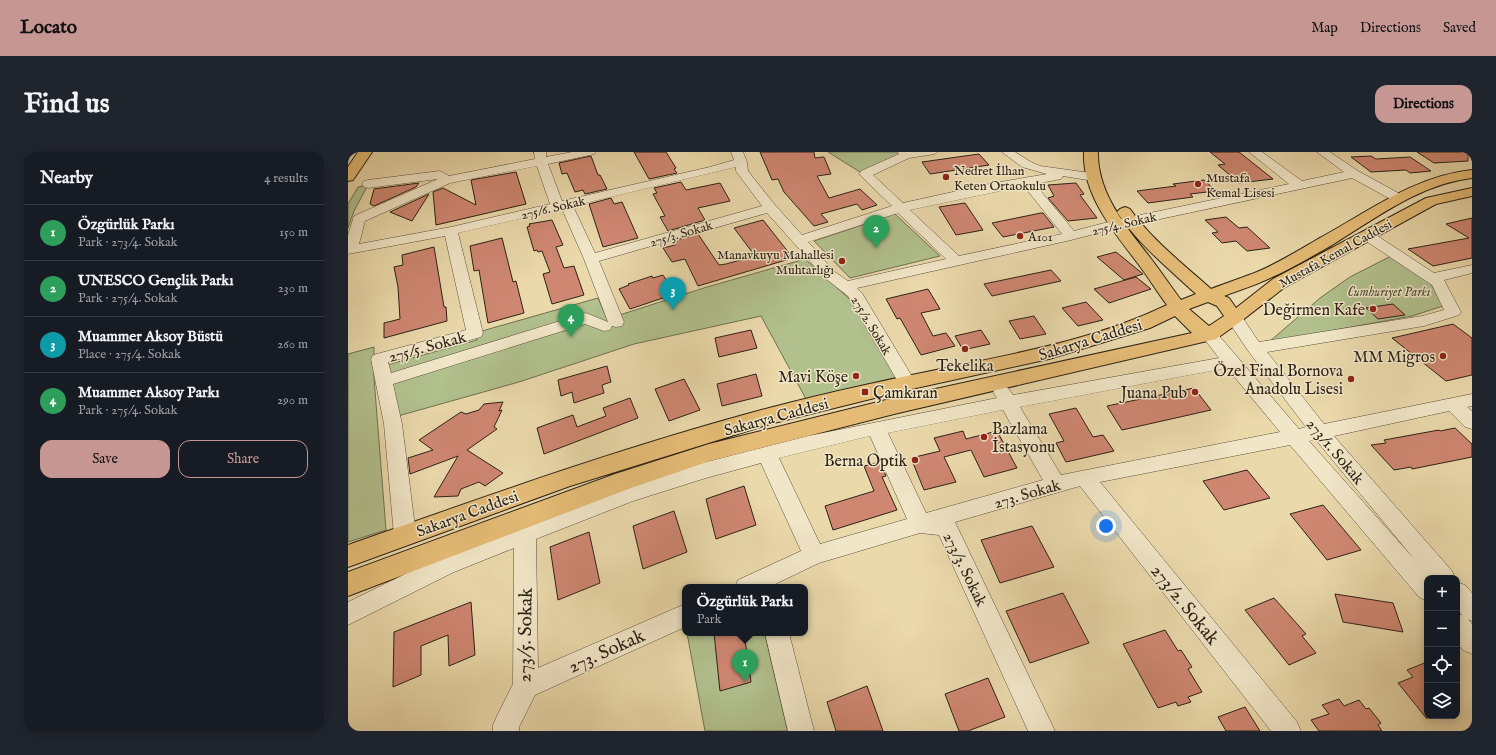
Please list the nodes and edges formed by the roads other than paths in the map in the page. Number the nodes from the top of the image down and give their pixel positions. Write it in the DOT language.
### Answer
graph roads {
  1 [pos="365,152"];
  2 [pos="590,152"];
  3 [pos="931,152"];
  4 [pos="1008,152"];
  5 [pos="1103,152"];
  6 [pos="1255,152"];
  7 [pos="1323,152"];
  8 [pos="905,154"];
  9 [pos="540,157"];
  10 [pos="718,158"];
  11 [pos="740,162"];
  12 [pos="1092,164"];
  13 [pos="713,170"];
  14 [pos="1061,172"];
  15 [pos="1354,174"];
  16 [pos="1472,174"];
  17 [pos="348,177"];
  18 [pos="447,180"];
  19 [pos="1027,182"];
  20 [pos="368,184"];
  21 [pos="1299,185"];
  22 [pos="1472,192"];
  23 [pos="1398,198"];
  24 [pos="561,205"];
  25 [pos="770,208"];
  26 [pos="900,208"];
  27 [pos="1123,222"];
  28 [pos="450,231"];
  29 [pos="1071,236"];
  30 [pos="1368,236"];
  31 [pos="798,240"];
  32 [pos="349,252"];
  33 [pos="591,259"];
  34 [pos="956,261"];
  35 [pos="1472,269"];
  36 [pos="1431,278"];
  37 [pos="846,286"];
  38 [pos="1208,295"];
  39 [pos="1178,307"];
  40 [pos="1234,318"];
  41 [pos="1209,335"];
  42 [pos="1255,348"];
  43 [pos="1230,362"];
  44 [pos="384,381"];
  45 [pos="997,382"];
  46 [pos="908,383"];
  47 [pos="1472,400"];
  48 [pos="1009,402"];
  49 [pos="1453,405"];
  50 [pos="1472,422"];
  51 [pos="876,428"];
  52 [pos="1318,431"];
  53 [pos="1294,437"];
  54 [pos="767,454"];
  55 [pos="1084,477"];
  56 [pos="1056,484"];
  57 [pos="625,487"];
  58 [pos="920,524"];
  59 [pos="405,535"];
  60 [pos="524,535"];
  61 [pos="814,555"];
  62 [pos="348,556"];
  63 [pos="1441,575"];
  64 [pos="348,584"];
  65 [pos="758,584"];
  66 [pos="1424,587"];
  67 [pos="1460,596"];
  68 [pos="1472,610"];
  69 [pos="348,614"];
  70 [pos="682,616"];
  71 [pos="1460,628"];
  72 [pos="778,636"];
  73 [pos="1472,642"];
  74 [pos="526,686"];
  75 [pos="501,729"];
  76 [pos="801,731"];
  77 [pos="1042,731"];
  78 [pos="1288,731"];
  1 -- 17 [label="main road"];
  2 -- 9 [label="street"];
  3 -- 8 [label="street"];
  4 -- 14 [label="street"];
  5 -- 27 [label="main road"];
  6 -- 21 [label="street"];
  7 -- 15 [label="street"];
  8 -- 26 [label="street"];
  9 -- 18 [label="street"];
  9 -- 24 [label="street"];
  10 -- 13 [label="street"];
  11 -- 13 [label="street, 275/6. Sokak"];
  11 -- 25 [label="street, 275/2. Sokak"];
  12 -- 14 [label="street"];
  12 -- 27 [label="main road"];
  13 -- 24 [label="street, 275/6. Sokak"];
  14 -- 19 [label="street"];
  15 -- 21 [label="street, 275/4. Sokak"];
  15 -- 23 [label="street"];
  16 -- 23 [label="main road, Mustafa Kemal Caddesi"];
  18 -- 20 [label="street"];
  18 -- 32 [label="street"];
  19 -- 26 [label="street"];
  19 -- 29 [label="street"];
  21 -- 27 [label="street, 275/4. Sokak"];
  22 -- 30 [label="main road, Mustafa Kemal Caddesi"];
  23 -- 38 [label="main road, Mustafa Kemal Caddesi"];
  24 -- 28 [label="street, 275/6. Sokak"];
  24 -- 33 [label="street"];
  25 -- 31 [label="street, 275/2. Sokak"];
  25 -- 33 [label="street, 275/3. Sokak"];
  26 -- 31 [label="street"];
  26 -- 34 [label="street"];
  27 -- 29 [label="street, 275/4. Sokak"];
  27 -- 38 [label="main road"];
  27 -- 39 [label="main road"];
  28 -- 32 [label="street, 275/6. Sokak"];
  28 -- 44 [label="street, 275/5. Sokak"];
  29 -- 34 [label="street, 275/4. Sokak"];
  30 -- 36 [label="street"];
  30 -- 40 [label="main road, Mustafa Kemal Caddesi"];
  31 -- 37 [label="street, 275/2. Sokak"];
  33 -- 44 [label="street"];
  34 -- 37 [label="street, 275/4. Sokak"];
  35 -- 36 [label="street"];
  36 -- 42 [label="street"];
  37 -- 46 [label="street, 275/2. Sokak"];
  38 -- 39 [label="main road, Sakarya Caddesi"];
  38 -- 40 [label="main road"];
  39 -- 41 [label="main road"];
  39 -- 46 [label="main road, Sakarya Caddesi"];
  40 -- 41 [label="main road, Mustafa Kemal Caddesi"];
  40 -- 42 [label="street, 273/1. Sokak"];
  41 -- 43 [label="street, 273/1. Sokak"];
  41 -- 45 [label="main road, Sakarya Caddesi"];
  42 -- 52 [label="street, 273/1. Sokak"];
  43 -- 48 [label="street"];
  43 -- 53 [label="street, 273/1. Sokak"];
  44 -- 59 [label="street, 275/5. Sokak"];
  45 -- 48 [label="street"];
  45 -- 57 [label="main road, Sakarya Caddesi"];
  46 -- 59 [label="main road, Sakarya Caddesi"];
  47 -- 49 [label="street, 273. Sokak"];
  48 -- 51 [label="street"];
  48 -- 56 [label="street"];
  49 -- 50 [label="street"];
  49 -- 52 [label="street, 273. Sokak"];
  51 -- 54 [label="street"];
  51 -- 58 [label="street, 273/3. Sokak"];
  52 -- 53 [label="street, 273. Sokak"];
  52 -- 63 [label="street, 273/1. Sokak"];
  53 -- 55 [label="street, 273. Sokak"];
  53 -- 66 [label="street, 273/1. Sokak"];
  54 -- 57 [label="street"];
  54 -- 61 [label="street"];
  55 -- 56 [label="street, 273. Sokak"];
  55 -- 78 [label="street, 273/2. Sokak"];
  56 -- 58 [label="street, 273. Sokak"];
  57 -- 60 [label="street"];
  57 -- 64 [label="main road, Sakarya Caddesi"];
  58 -- 61 [label="street, 273. Sokak"];
  58 -- 77 [label="street, 273/3. Sokak"];
  59 -- 62 [label="main road, Sakarya Caddesi"];
  60 -- 69 [label="street"];
  60 -- 74 [label="street, 273/5. Sokak"];
  61 -- 65 [label="street, 273. Sokak"];
  67 -- 68 [label="street"];
  70 -- 74 [label="street, 273. Sokak"];
  71 -- 73 [label="street"];
  72 -- 76 [label="street"];
  74 -- 75 [label="street, 273/5. Sokak"];
}
